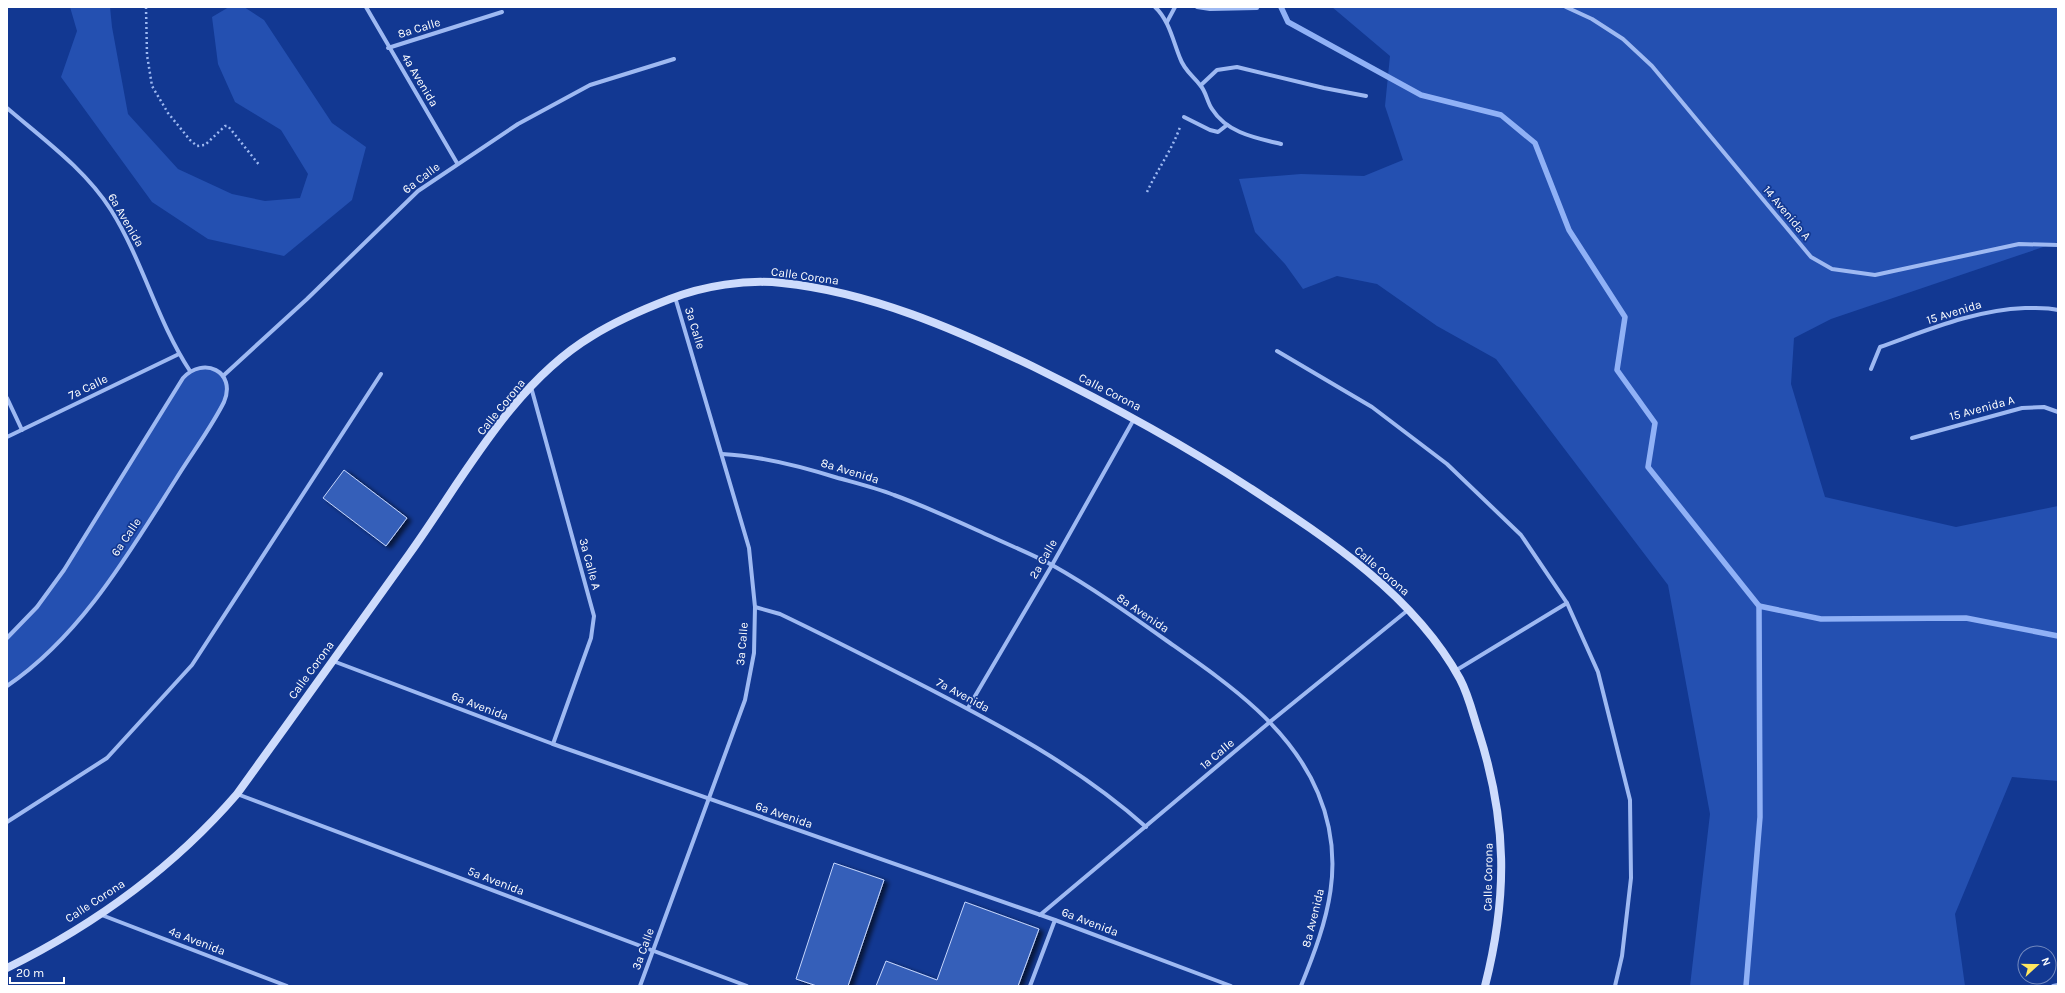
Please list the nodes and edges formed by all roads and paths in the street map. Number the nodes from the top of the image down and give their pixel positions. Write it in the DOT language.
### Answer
graph roads {
  1 [pos="146,7"];
  2 [pos="366,7"];
  3 [pos="1155,7"];
  4 [pos="1175,7"];
  5 [pos="1197,7"];
  6 [pos="1566,7"];
  7 [pos="1257,8"];
  8 [pos="502,12"];
  9 [pos="1167,22"];
  10 [pos="388,48"];
  11 [pos="674,59"];
  12 [pos="1201,85"];
  13 [pos="1366,96"];
  14 [pos="7,108"];
  15 [pos="1184,118"];
  16 [pos="1227,125"];
  17 [pos="1281,144"];
  18 [pos="457,164"];
  19 [pos="260,166"];
  20 [pos="1147,192"];
  21 [pos="2058,245"];
  22 [pos="675,296"];
  23 [pos="2058,310"];
  24 [pos="1277,351"];
  25 [pos="179,354"];
  26 [pos="1871,369"];
  27 [pos="190,371"];
  28 [pos="381,374"];
  29 [pos="223,376"];
  30 [pos="531,388"];
  31 [pos="7,398"];
  32 [pos="2058,412"];
  33 [pos="1134,418"];
  34 [pos="22,430"];
  35 [pos="7,437"];
  36 [pos="1912,438"];
  37 [pos="722,454"];
  38 [pos="1052,565"];
  39 [pos="1567,603"];
  40 [pos="755,607"];
  41 [pos="1408,610"];
  42 [pos="7,638"];
  43 [pos="332,661"];
  44 [pos="1455,671"];
  45 [pos="7,686"];
  46 [pos="968,708"];
  47 [pos="1271,721"];
  48 [pos="553,744"];
  49 [pos="237,794"];
  50 [pos="708,799"];
  51 [pos="7,822"];
  52 [pos="1146,827"];
  53 [pos="99,914"];
  54 [pos="1040,915"];
  55 [pos="1055,920"];
  56 [pos="652,951"];
  57 [pos="7,968"];
  58 [pos="278,984"];
  59 [pos="2058,985"];
  60 [pos="287,986"];
  61 [pos="640,986"];
  62 [pos="747,986"];
  63 [pos="1030,986"];
  64 [pos="1231,986"];
  65 [pos="1302,986"];
  66 [pos="1485,986"];
  67 [pos="1615,986"];
  68 [pos="2053,986"];
  1 -- 19 [label="path"];
  2 -- 10 [label="street, 4a Avenida"];
  3 -- 9 [label="street"];
  4 -- 9 [label="street"];
  5 -- 7 [label="street"];
  6 -- 21 [label="street, 14 Avenida A"];
  8 -- 10 [label="street, 8a Calle"];
  9 -- 12 [label="street"];
  10 -- 18 [label="street, 4a Avenida"];
  11 -- 18 [label="street, 6a Calle"];
  12 -- 13 [label="street"];
  12 -- 16 [label="street"];
  14 -- 25 [label="street, 6a Avenida"];
  15 -- 16 [label="street"];
  15 -- 20 [label="path"];
  16 -- 17 [label="street"];
  18 -- 29 [label="street, 6a Calle"];
  22 -- 30 [label="street, Calle Corona"];
  22 -- 33 [label="street, Calle Corona"];
  22 -- 37 [label="street, 3a Calle"];
  23 -- 26 [label="street, 15 Avenida"];
  24 -- 39 [label="street"];
  25 -- 27 [label="street, 6a Avenida"];
  25 -- 34 [label="street, 7a Calle"];
  27 -- 29 [label="street"];
  27 -- 42 [label="street"];
  28 -- 51 [label="street"];
  29 -- 45 [label="street, 6a Calle"];
  30 -- 43 [label="street, Calle Corona"];
  30 -- 48 [label="street, 3a Calle A"];
  31 -- 34 [label="street"];
  32 -- 36 [label="street, 15 Avenida A"];
  33 -- 38 [label="street, 2a Calle"];
  33 -- 41 [label="street, Calle Corona"];
  34 -- 35 [label="street, 7a Calle"];
  37 -- 38 [label="street, 8a Avenida"];
  37 -- 40 [label="street, 3a Calle"];
  38 -- 46 [label="street, 2a Calle"];
  38 -- 47 [label="street, 8a Avenida"];
  39 -- 44 [label="street"];
  39 -- 67 [label="street"];
  40 -- 46 [label="street, 7a Avenida"];
  40 -- 50 [label="street, 3a Calle"];
  41 -- 44 [label="street, Calle Corona"];
  41 -- 47 [label="street, 1a Calle"];
  43 -- 48 [label="street, 6a Avenida"];
  43 -- 49 [label="street, Calle Corona"];
  44 -- 66 [label="street, Calle Corona"];
  46 -- 52 [label="street, 7a Avenida"];
  47 -- 52 [label="street, 1a Calle"];
  47 -- 65 [label="street, 8a Avenida"];
  48 -- 50 [label="street, 6a Avenida"];
  49 -- 53 [label="street, Calle Corona"];
  49 -- 56 [label="street, 5a Avenida"];
  50 -- 54 [label="street, 6a Avenida"];
  50 -- 56 [label="street, 3a Calle"];
  52 -- 54 [label="street, 1a Calle"];
  53 -- 57 [label="street, Calle Corona"];
  53 -- 58 [label="street, 4a Avenida"];
  54 -- 55 [label="street, 6a Avenida"];
  55 -- 63 [label="street"];
  55 -- 64 [label="street, 6a Avenida"];
  56 -- 61 [label="street, 3a Calle"];
  56 -- 62 [label="street, 5a Avenida"];
  58 -- 60 [label="street, 4a Avenida"];
  59 -- 68 [label="street"];
}
